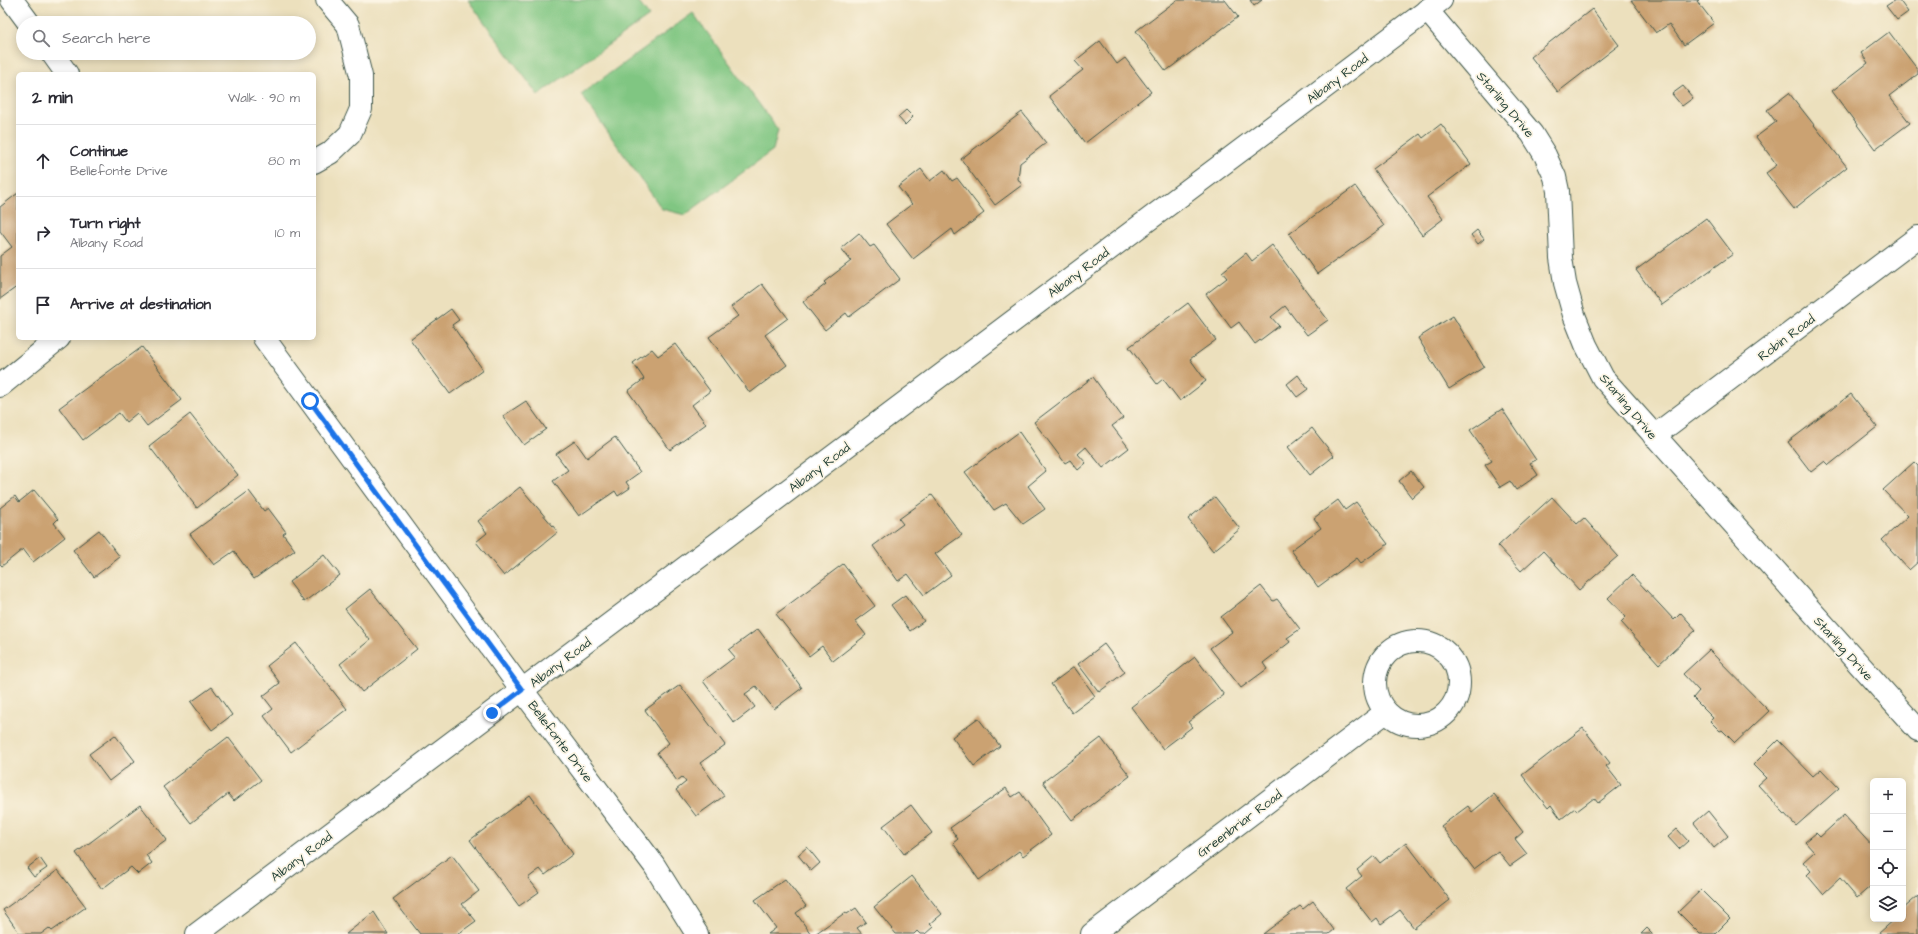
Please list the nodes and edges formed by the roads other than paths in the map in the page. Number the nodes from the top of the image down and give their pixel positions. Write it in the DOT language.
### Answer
graph roads {
  1 [pos="12,0"];
  2 [pos="326,0"];
  3 [pos="1434,5"];
  4 [pos="24,16"];
  5 [pos="57,60"];
  6 [pos="66,72"];
  7 [pos="316,161"];
  8 [pos="1918,237"];
  9 [pos="57,340"];
  10 [pos="265,340"];
  11 [pos="0,386"];
  12 [pos="1654,436"];
  13 [pos="522,690"];
  14 [pos="1386,712"];
  15 [pos="1918,730"];
  16 [pos="197,934"];
  17 [pos="697,934"];
  18 [pos="1092,934"];
  1 -- 4 [label="street"];
  2 -- 7 [label="street"];
  3 -- 12 [label="street, Starling Drive"];
  3 -- 13 [label="street, Albany Road"];
  5 -- 6 [label="street"];
  8 -- 12 [label="street, Robin Road"];
  9 -- 11 [label="street"];
  10 -- 13 [label="street, Bellefonte Drive"];
  12 -- 15 [label="street, Starling Drive"];
  13 -- 16 [label="street, Albany Road"];
  13 -- 17 [label="street, Bellefonte Drive"];
  14 -- 18 [label="street, Greenbriar Road"];
}
